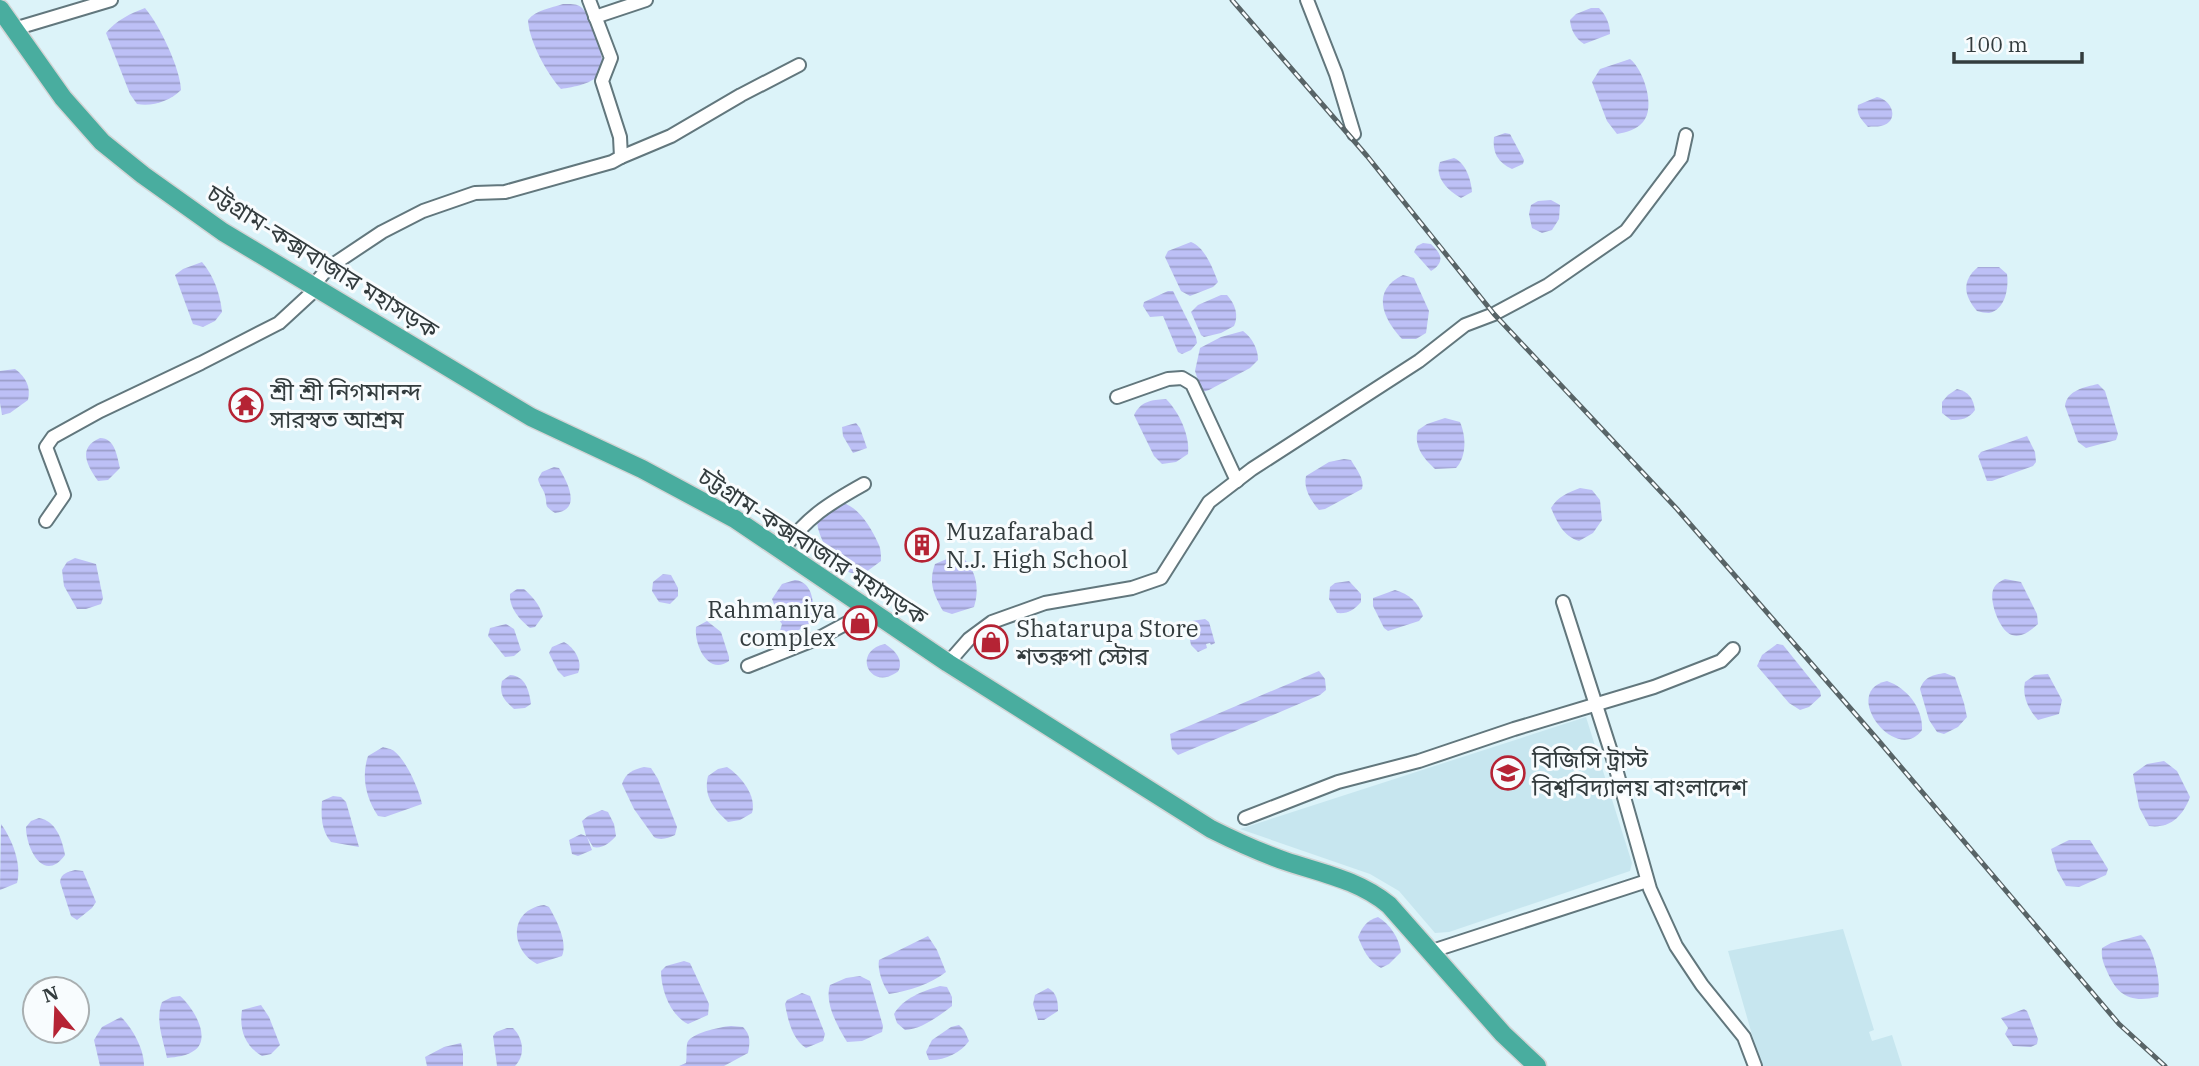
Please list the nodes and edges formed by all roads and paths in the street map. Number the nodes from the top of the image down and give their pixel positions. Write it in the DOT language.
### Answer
graph roads {
  1 [pos="111,0"];
  2 [pos="589,0"];
  3 [pos="646,0"];
  4 [pos="1307,0"];
  5 [pos="0,9"];
  6 [pos="595,17"];
  7 [pos="14,29"];
  8 [pos="799,65"];
  9 [pos="1354,134"];
  10 [pos="1686,135"];
  11 [pos="621,157"];
  12 [pos="315,287"];
  13 [pos="1117,397"];
  14 [pos="1237,481"];
  15 [pos="864,484"];
  16 [pos="46,522"];
  17 [pos="782,551"];
  18 [pos="1563,601"];
  19 [pos="865,607"];
  20 [pos="1734,649"];
  21 [pos="948,663"];
  22 [pos="748,666"];
  23 [pos="1597,703"];
  24 [pos="1245,818"];
  25 [pos="1647,881"];
  26 [pos="1429,952"];
  27 [pos="1537,1066"];
  28 [pos="1755,1066"];
  1 -- 7 [label="street"];
  2 -- 6 [label="street"];
  3 -- 6 [label="street"];
  4 -- 9 [label="street"];
  5 -- 7 [label="highway, চট্টগ্রাম-কক্সবাজার মহাসড়ক"];
  6 -- 11 [label="street"];
  7 -- 12 [label="highway, চট্টগ্রাম-কক্সবাজার মহাসড়ক"];
  8 -- 11 [label="street"];
  10 -- 14 [label="street"];
  11 -- 12 [label="street"];
  12 -- 16 [label="street"];
  12 -- 17 [label="highway, চট্টগ্রাম-কক্সবাজার মহাসড়ক"];
  13 -- 14 [label="street"];
  14 -- 21 [label="street"];
  15 -- 17 [label="street"];
  17 -- 19 [label="highway, চট্টগ্রাম-কক্সবাজার মহাসড়ক"];
  18 -- 23 [label="street"];
  19 -- 21 [label="highway, চট্টগ্রাম-কক্সবাজার মহাসড়ক"];
  19 -- 22 [label="street"];
  20 -- 23 [label="street"];
  21 -- 26 [label="highway, চট্টগ্রাম-কক্সবাজার মহাসড়ক"];
  23 -- 24 [label="street"];
  23 -- 25 [label="street"];
  25 -- 26 [label="street"];
  25 -- 28 [label="street"];
  26 -- 27 [label="highway, চট্টগ্রাম-কক্সবাজার মহাসড়ক"];
}
